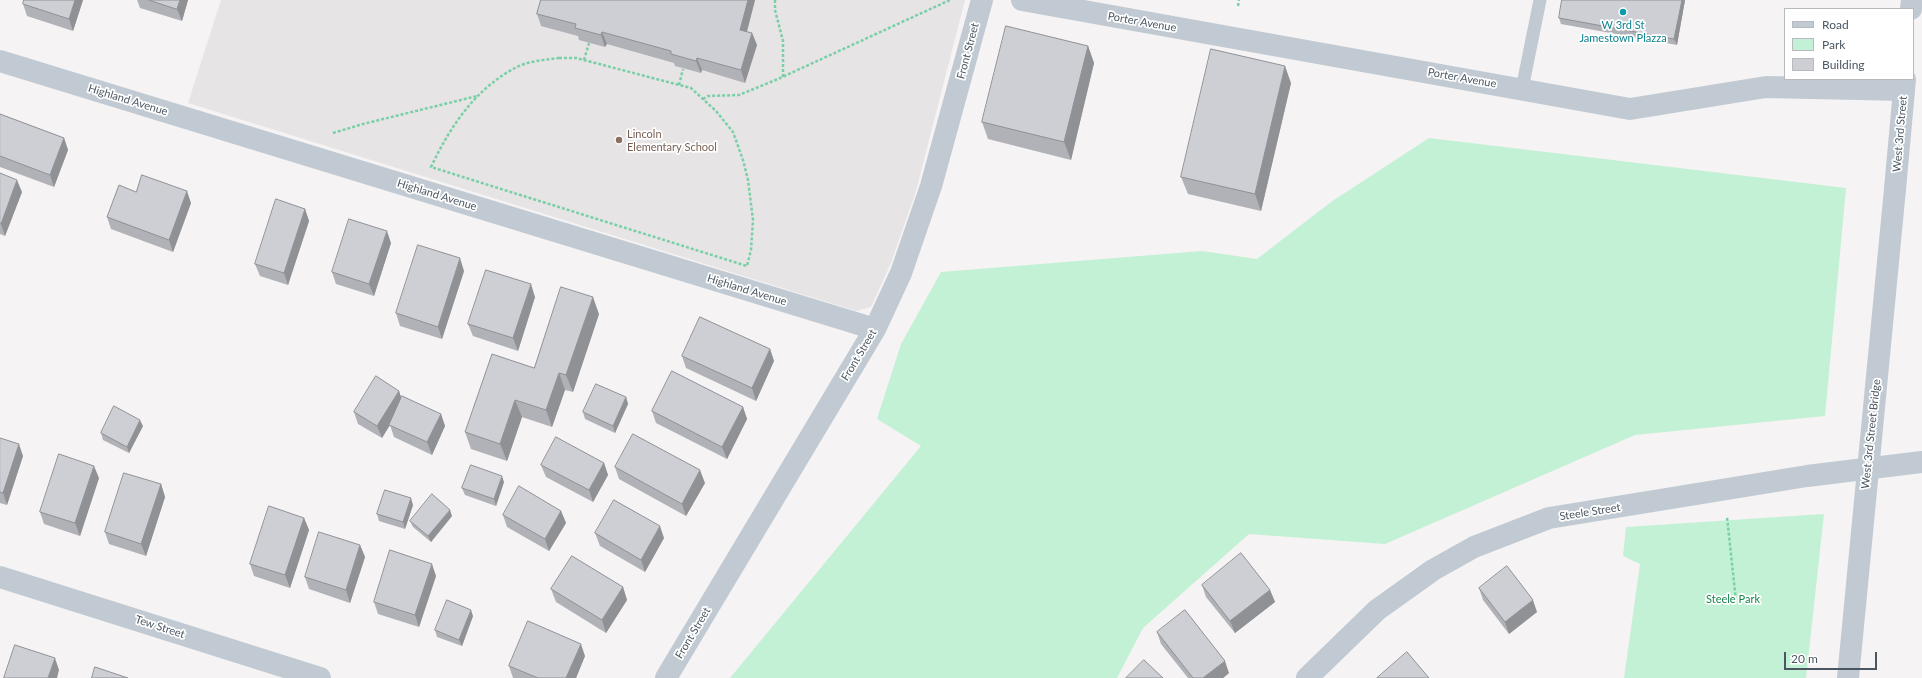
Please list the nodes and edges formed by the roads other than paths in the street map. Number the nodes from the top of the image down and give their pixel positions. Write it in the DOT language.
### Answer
graph roads {
  1 [pos="982,0"];
  2 [pos="1022,0"];
  3 [pos="1540,0"];
  4 [pos="0,61"];
  5 [pos="1904,84"];
  6 [pos="1522,89"];
  7 [pos="1895,189"];
  8 [pos="875,330"];
  9 [pos="1922,462"];
  10 [pos="0,577"];
  11 [pos="320,678"];
  12 [pos="666,678"];
  13 [pos="1307,678"];
  14 [pos="1848,678"];
  1 -- 8 [label="street, Front Street"];
  2 -- 6 [label="street, Porter Avenue"];
  3 -- 6 [label="lane"];
  4 -- 8 [label="street, Highland Avenue"];
  5 -- 6 [label="street, Porter Avenue"];
  5 -- 7 [label="street, West 3rd Street"];
  7 -- 14 [label="street, West 3rd Street Bridge, bridge"];
  8 -- 12 [label="street, Front Street"];
  9 -- 13 [label="street, Steele Street"];
  10 -- 11 [label="street, Tew Street"];
}
